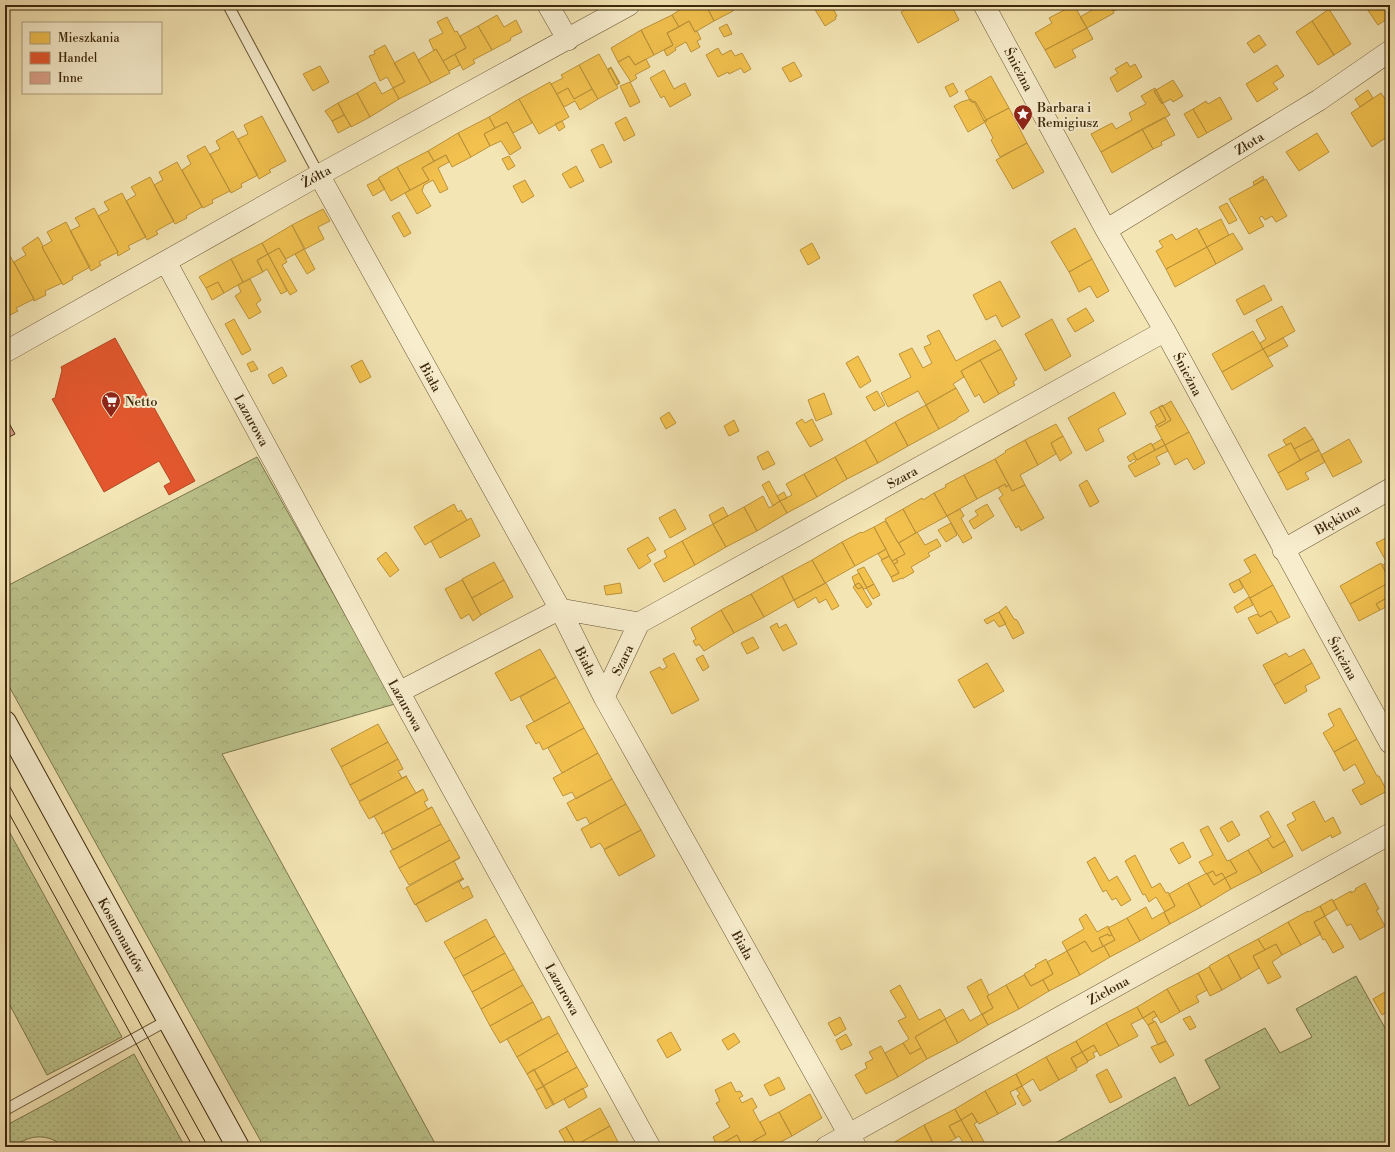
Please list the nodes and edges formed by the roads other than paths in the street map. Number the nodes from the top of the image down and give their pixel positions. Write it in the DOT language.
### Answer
graph roads {
  1 [pos="228,5"];
  2 [pos="548,5"];
  3 [pos="630,5"];
  4 [pos="984,5"];
  5 [pos="568,40"];
  6 [pos="1390,51"];
  7 [pos="318,175"];
  8 [pos="1106,230"];
  9 [pos="166,262"];
  10 [pos="1165,331"];
  11 [pos="5,352"];
  12 [pos="1390,489"];
  13 [pos="1283,550"];
  14 [pos="560,609"];
  15 [pos="639,623"];
  16 [pos="399,692"];
  17 [pos="604,697"];
  18 [pos="5,722"];
  19 [pos="1390,743"];
  20 [pos="1390,834"];
  21 [pos="168,1020"];
  22 [pos="5,1110"];
  23 [pos="853,1141"];
  24 [pos="238,1147"];
  25 [pos="650,1147"];
  26 [pos="826,1147"];
  1 -- 7 [label="lane"];
  2 -- 5 [label="street"];
  3 -- 5 [label="street, Żółta"];
  4 -- 8 [label="street, Śnieżna"];
  5 -- 7 [label="street, Żółta"];
  6 -- 8 [label="street, Złota"];
  7 -- 9 [label="street, Żółta"];
  7 -- 14 [label="street, Biała"];
  8 -- 10 [label="street, Śnieżna"];
  9 -- 11 [label="street, Żółta"];
  9 -- 16 [label="street, Lazurowa"];
  10 -- 13 [label="street, Śnieżna"];
  10 -- 15 [label="street, Szara"];
  12 -- 13 [label="street, Błękitna"];
  13 -- 19 [label="street, Śnieżna"];
  14 -- 15 [label="street"];
  14 -- 16 [label="street"];
  14 -- 17 [label="street, Biała"];
  15 -- 17 [label="street, Szara"];
  16 -- 25 [label="street, Lazurowa"];
  17 -- 23 [label="street, Biała"];
  18 -- 21 [label="main road, Kosmonautów"];
  20 -- 23 [label="street, Zielona"];
  21 -- 22 [label="lane"];
  21 -- 24 [label="main road, Kosmonautów"];
  23 -- 26 [label="street, Zielona"];
}
